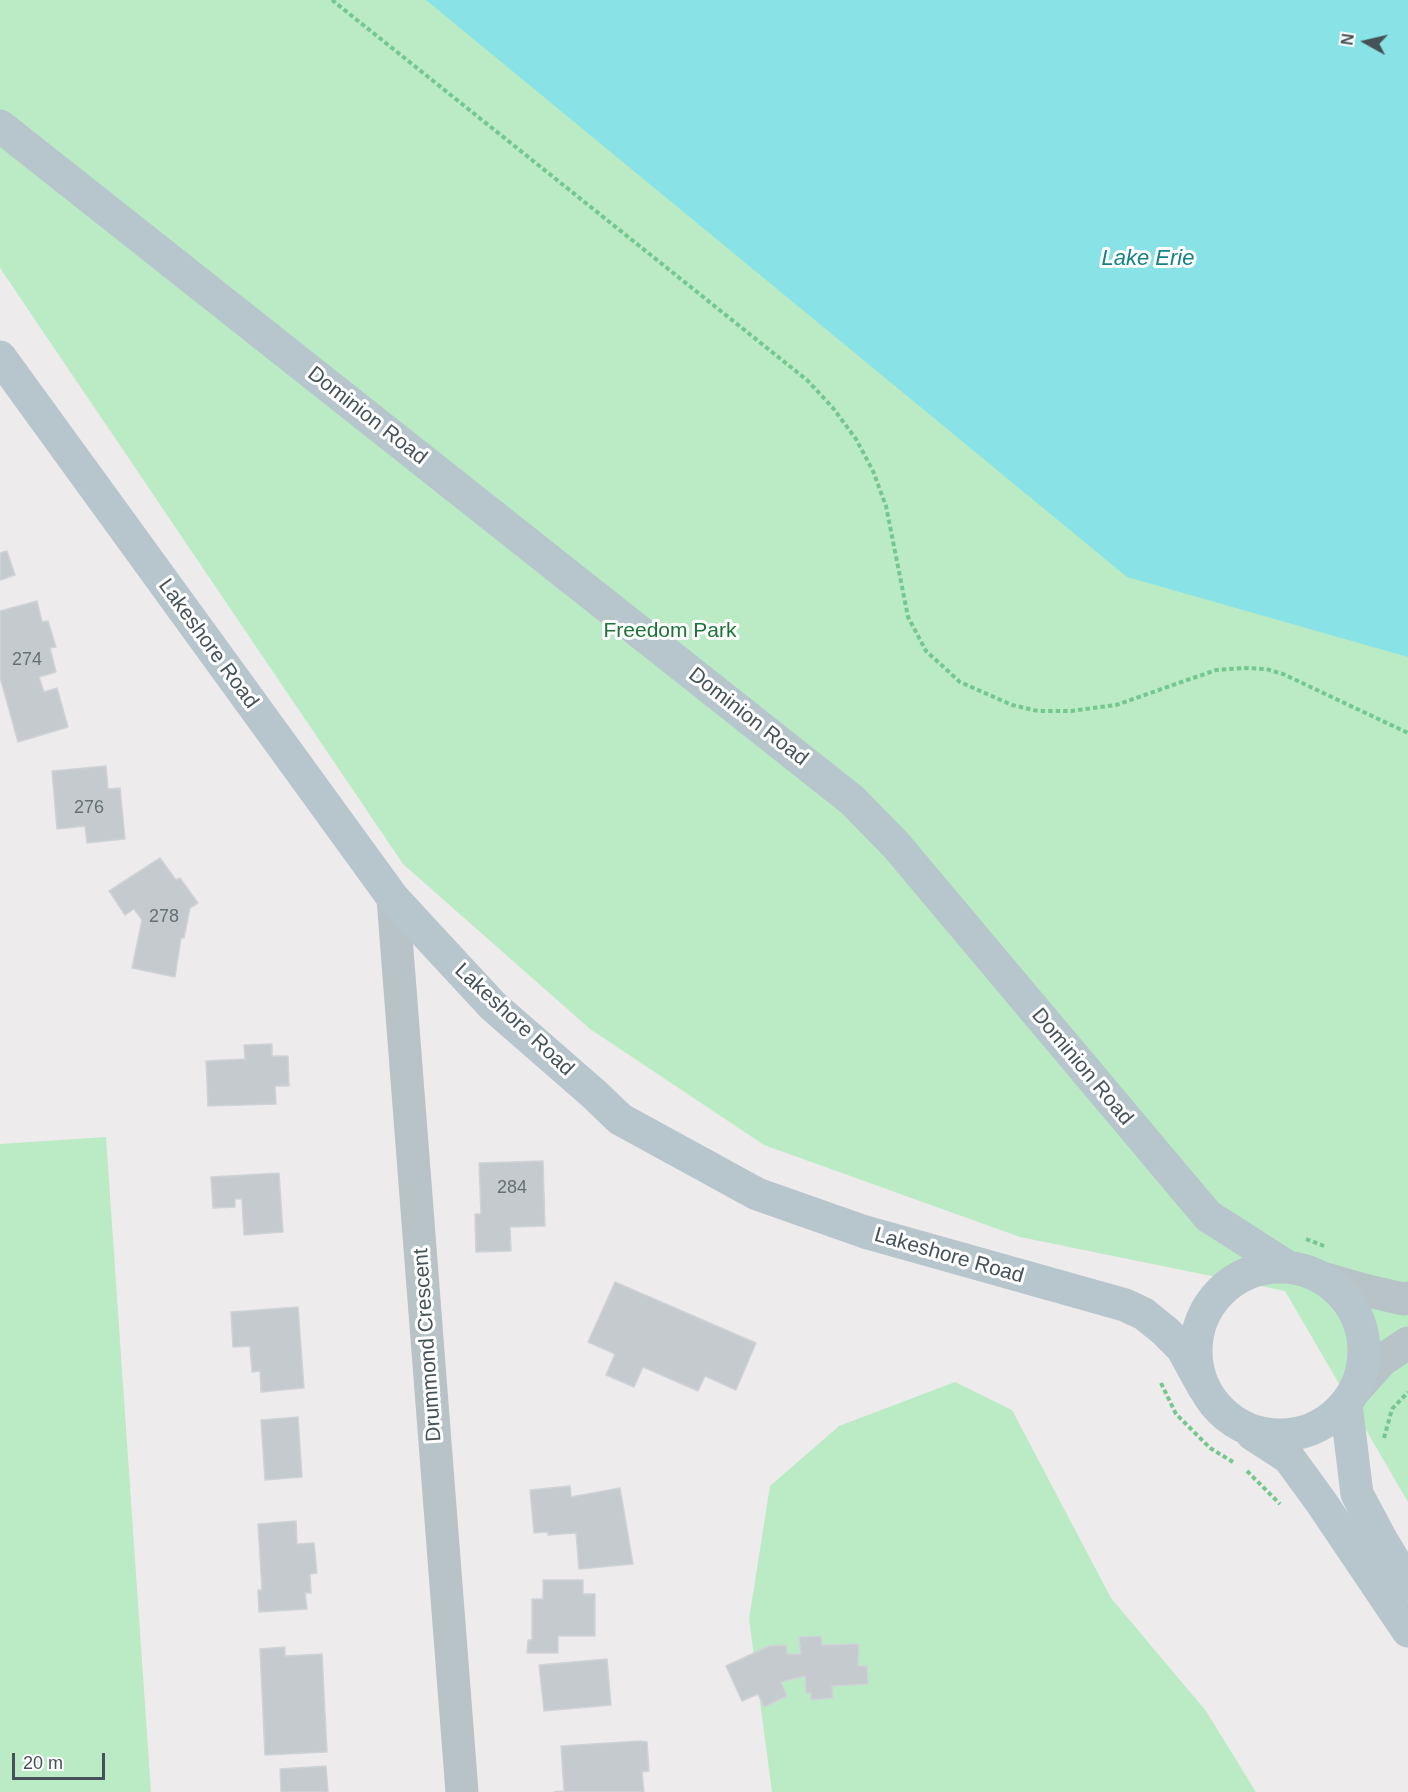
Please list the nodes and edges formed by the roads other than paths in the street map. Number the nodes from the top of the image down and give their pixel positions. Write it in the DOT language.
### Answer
graph roads {
  1 [pos="0,126"];
  2 [pos="0,357"];
  3 [pos="393,898"];
  4 [pos="1329,1264"];
  5 [pos="1286,1266"];
  6 [pos="1408,1298"];
  7 [pos="1408,1343"];
  8 [pos="1204,1388"];
  9 [pos="1351,1397"];
  10 [pos="1233,1422"];
  11 [pos="1408,1584"];
  12 [pos="1408,1631"];
  13 [pos="462,1792"];
  1 -- 5 [label="main road, Dominion Road"];
  2 -- 3 [label="main road, Lakeshore Road"];
  3 -- 8 [label="main road, Lakeshore Road"];
  3 -- 13 [label="street, Drummond Crescent"];
  4 -- 5 [label="main road"];
  4 -- 6 [label="street"];
  4 -- 9 [label="main road"];
  5 -- 8 [label="main road"];
  7 -- 9 [label="street"];
  8 -- 10 [label="main road"];
  9 -- 10 [label="main road"];
  9 -- 11 [label="main road"];
  10 -- 12 [label="main road"];
}
